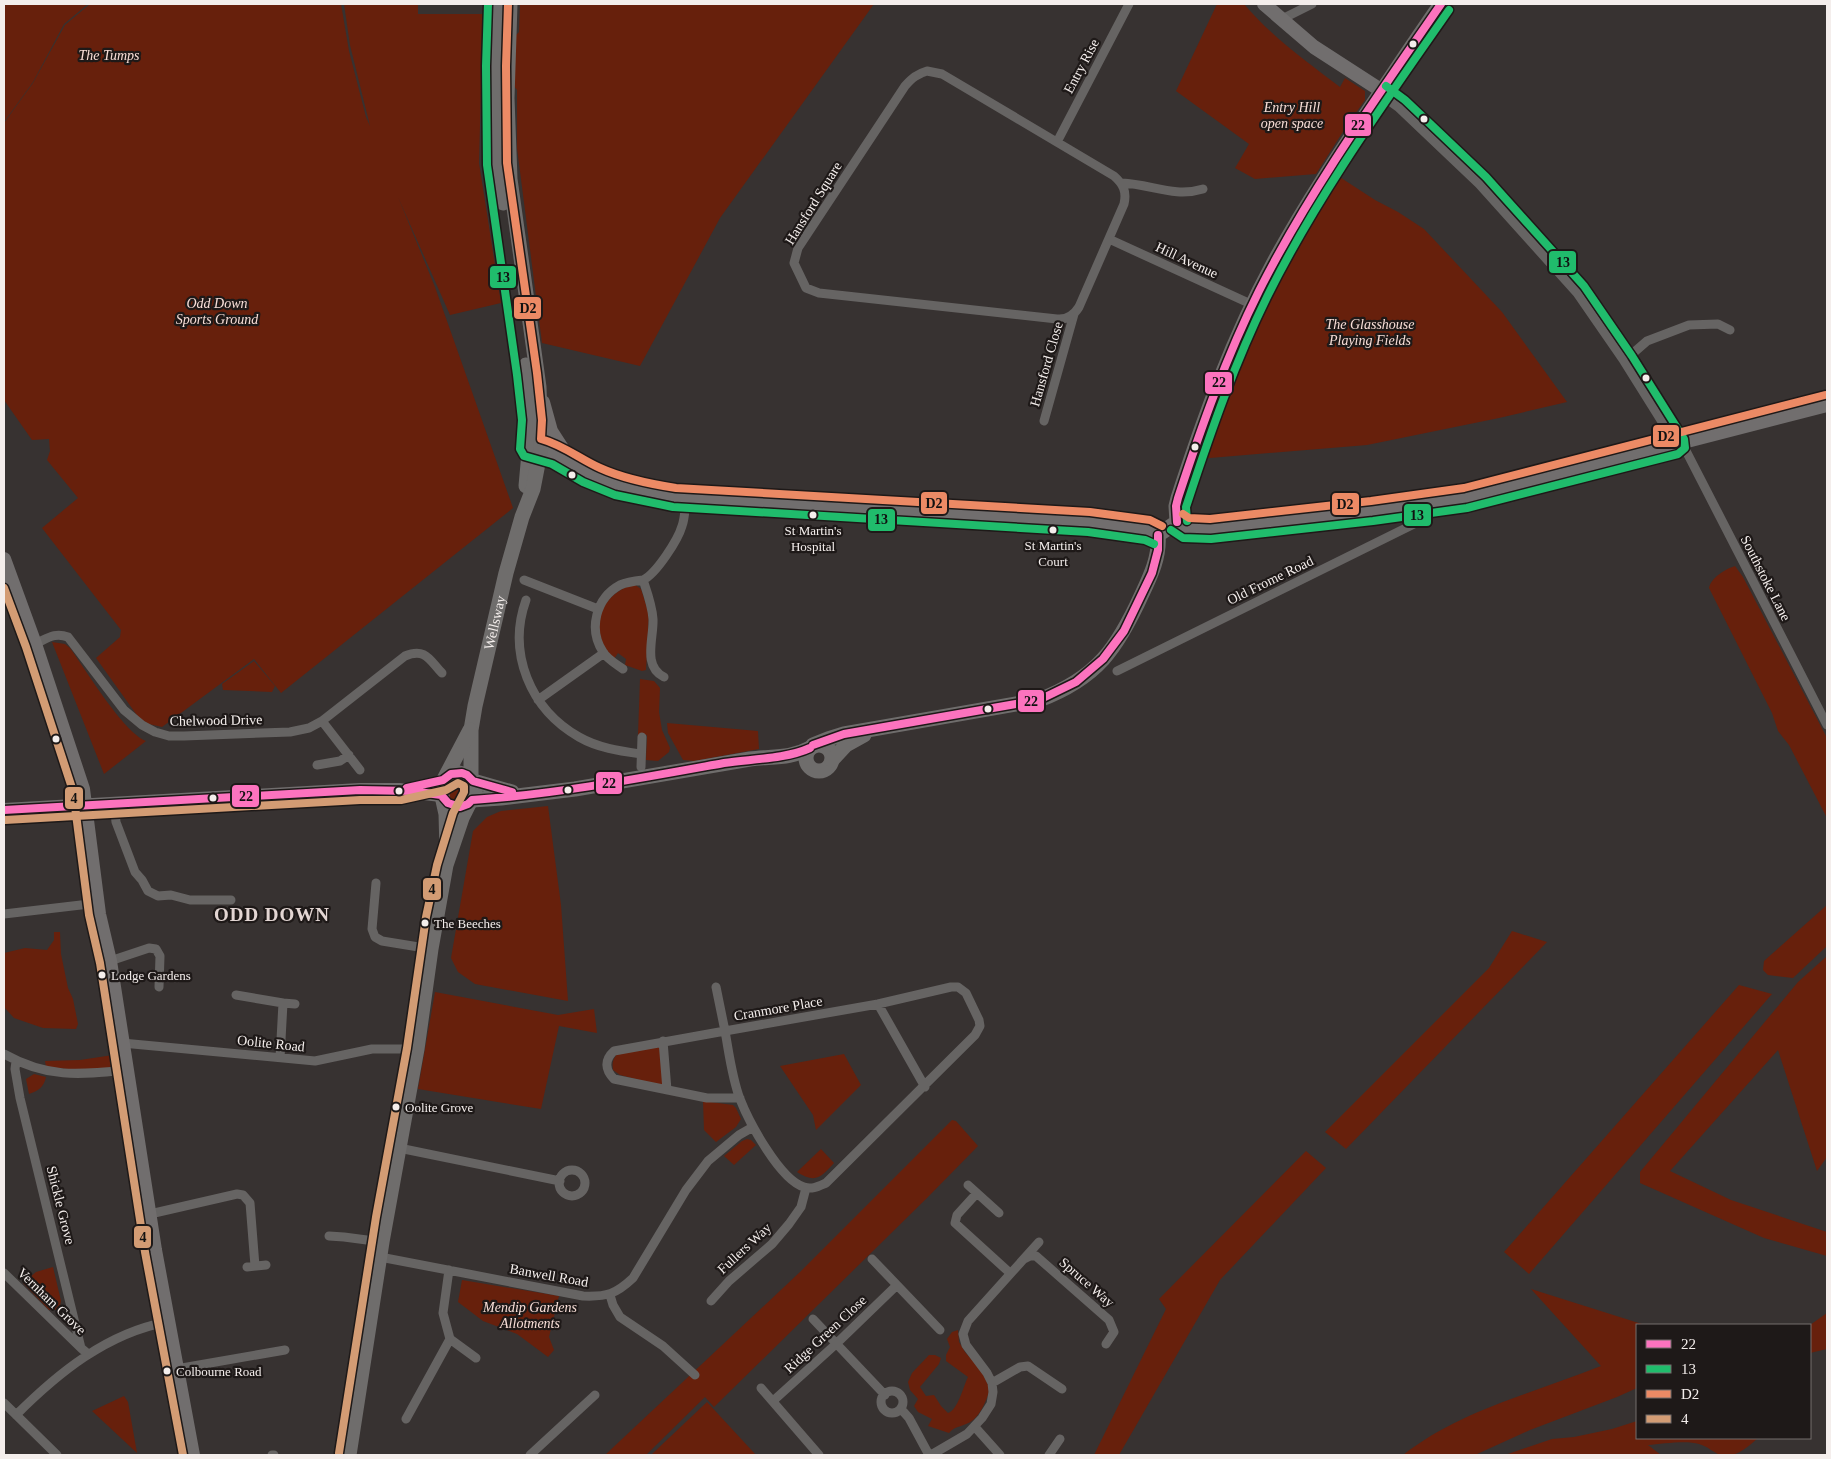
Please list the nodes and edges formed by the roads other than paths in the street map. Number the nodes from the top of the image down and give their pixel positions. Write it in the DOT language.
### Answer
graph roads {
  1 [pos="498,4"];
  2 [pos="510,4"];
  3 [pos="1129,4"];
  4 [pos="1264,4"];
  5 [pos="1312,4"];
  6 [pos="1441,4"];
  7 [pos="1282,20"];
  8 [pos="501,91"];
  9 [pos="1381,92"];
  10 [pos="1057,142"];
  11 [pos="1122,183"];
  12 [pos="1203,189"];
  13 [pos="1109,239"];
  14 [pos="1253,306"];
  15 [pos="1074,314"];
  16 [pos="1730,330"];
  17 [pos="1624,361"];
  18 [pos="539,387"];
  19 [pos="1827,405"];
  20 [pos="1044,421"];
  21 [pos="1679,444"];
  22 [pos="536,448"];
  23 [pos="573,464"];
  24 [pos="686,499"];
  25 [pos="1422,505"];
  26 [pos="1177,522"];
  27 [pos="1158,535"];
  28 [pos="4,558"];
  29 [pos="524,580"];
  30 [pos="643,580"];
  31 [pos="526,600"];
  32 [pos="598,609"];
  33 [pos="35,644"];
  34 [pos="604,654"];
  35 [pos="624,669"];
  36 [pos="1117,671"];
  37 [pos="442,673"];
  38 [pos="664,677"];
  39 [pos="538,700"];
  40 [pos="322,721"];
  41 [pos="1827,725"];
  42 [pos="470,730"];
  43 [pos="878,730"];
  44 [pos="642,737"];
  45 [pos="811,747"];
  46 [pos="642,754"];
  47 [pos="349,755"];
  48 [pos="758,758"];
  49 [pos="832,760"];
  50 [pos="317,765"];
  51 [pos="809,767"];
  52 [pos="641,768"];
  53 [pos="360,770"];
  54 [pos="445,778"];
  55 [pos="472,780"];
  56 [pos="399,790"];
  57 [pos="523,794"];
  58 [pos="442,798"];
  59 [pos="470,802"];
  60 [pos="114,804"];
  61 [pos="86,805"];
  62 [pos="4,810"];
  63 [pos="446,865"];
  64 [pos="376,883"];
  65 [pos="231,900"];
  66 [pos="98,903"];
  67 [pos="4,914"];
  68 [pos="432,949"];
  69 [pos="110,961"];
  70 [pos="159,987"];
  71 [pos="716,987"];
  72 [pos="236,995"];
  73 [pos="283,1003"];
  74 [pos="295,1004"];
  75 [pos="878,1004"];
  76 [pos="725,1031"];
  77 [pos="663,1042"];
  78 [pos="122,1043"];
  79 [pos="417,1048"];
  80 [pos="4,1054"];
  81 [pos="280,1058"];
  82 [pos="16,1061"];
  83 [pos="126,1070"];
  84 [pos="925,1087"];
  85 [pos="667,1090"];
  86 [pos="740,1098"];
  87 [pos="753,1127"];
  88 [pos="399,1148"];
  89 [pos="560,1181"];
  90 [pos="968,1185"];
  91 [pos="806,1188"];
  92 [pos="977,1193"];
  93 [pos="999,1213"];
  94 [pos="150,1214"];
  95 [pos="329,1236"];
  96 [pos="1039,1242"];
  97 [pos="381,1250"];
  98 [pos="1024,1259"];
  99 [pos="872,1260"];
  100 [pos="266,1265"];
  101 [pos="449,1270"];
  102 [pos="1010,1273"];
  103 [pos="4,1274"];
  104 [pos="896,1286"];
  105 [pos="610,1295"];
  106 [pos="712,1301"];
  107 [pos="813,1319"];
  108 [pos="167,1322"];
  109 [pos="940,1330"];
  110 [pos="450,1339"];
  111 [pos="836,1344"];
  112 [pos="1106,1344"];
  113 [pos="285,1350"];
  114 [pos="84,1351"];
  115 [pos="476,1358"];
  116 [pos="176,1369"];
  117 [pos="695,1375"];
  118 [pos="992,1383"];
  119 [pos="761,1388"];
  120 [pos="1062,1389"];
  121 [pos="885,1394"];
  122 [pos="595,1395"];
  123 [pos="773,1401"];
  124 [pos="4,1403"];
  125 [pos="901,1409"];
  126 [pos="16,1415"];
  127 [pos="406,1419"];
  128 [pos="975,1427"];
  129 [pos="1060,1439"];
  130 [pos="57,1455"];
  131 [pos="193,1455"];
  132 [pos="349,1455"];
  133 [pos="530,1455"];
  134 [pos="819,1455"];
  135 [pos="930,1455"];
  136 [pos="1000,1455"];
  137 [pos="1049,1455"];
  1 -- 8 [label="main road, Wellsway"];
  2 -- 8 [label="main road, Wellsway"];
  3 -- 10 [label="street, Entry Rise"];
  4 -- 7 [label="street"];
  5 -- 7 [label="street"];
  6 -- 9 [label="main road"];
  7 -- 9 [label="street"];
  8 -- 18 [label="main road, Wellsway"];
  8 -- 22 [label="main road, Wellsway"];
  9 -- 14 [label="main road"];
  9 -- 17 [label="street, Southstoke Lane"];
  10 -- 11 [label="street, Hansford Square"];
  10 -- 15 [label="street, Hansford Square"];
  11 -- 12 [label="street"];
  11 -- 13 [label="street"];
  13 -- 14 [label="street, Hill Avenue"];
  13 -- 15 [label="street"];
  14 -- 26 [label="main road"];
  15 -- 20 [label="street, Hansford Close"];
  16 -- 17 [label="street"];
  17 -- 21 [label="street, Southstoke Lane"];
  18 -- 22 [label="main road, Wellsway"];
  18 -- 23 [label="street"];
  19 -- 21 [label="street"];
  21 -- 25 [label="street"];
  21 -- 41 [label="street, Southstoke Lane"];
  22 -- 23 [label="street"];
  22 -- 42 [label="main road, Wellsway"];
  23 -- 24 [label="street"];
  24 -- 27 [label="street"];
  24 -- 30 [label="street"];
  25 -- 26 [label="street"];
  25 -- 36 [label="street, Old Frome Road"];
  26 -- 27 [label="main road"];
  27 -- 43 [label="main road"];
  28 -- 33 [label="street"];
  29 -- 32 [label="street"];
  30 -- 32 [label="street"];
  30 -- 38 [label="street"];
  31 -- 39 [label="street"];
  32 -- 34 [label="street"];
  33 -- 40 [label="street, Chelwood Drive"];
  33 -- 61 [label="street"];
  34 -- 35 [label="street"];
  34 -- 39 [label="street"];
  37 -- 40 [label="street, Chelwood Drive"];
  39 -- 46 [label="street"];
  40 -- 47 [label="street"];
  42 -- 54 [label="main road, Wellsway"];
  42 -- 55 [label="main road, Wellsway"];
  43 -- 45 [label="main road"];
  43 -- 49 [label="main road"];
  44 -- 46 [label="street"];
  45 -- 48 [label="main road"];
  45 -- 49 [label="main road"];
  45 -- 51 [label="main road"];
  46 -- 52 [label="street"];
  47 -- 50 [label="street"];
  47 -- 53 [label="street"];
  48 -- 51 [label="main road"];
  48 -- 57 [label="main road"];
  49 -- 51 [label="main road"];
  54 -- 55 [label="main road"];
  54 -- 56 [label="street"];
  54 -- 58 [label="main road, Wellsway"];
  55 -- 57 [label="main road"];
  55 -- 59 [label="main road, Wellsway"];
  56 -- 58 [label="street"];
  56 -- 60 [label="street"];
  57 -- 59 [label="main road"];
  58 -- 59 [label="main road"];
  58 -- 63 [label="main road, Wellsway"];
  59 -- 63 [label="main road, Wellsway"];
  60 -- 61 [label="street"];
  60 -- 65 [label="street"];
  61 -- 62 [label="street"];
  61 -- 66 [label="street"];
  63 -- 68 [label="main road, Wellsway"];
  64 -- 68 [label="street"];
  66 -- 67 [label="street"];
  66 -- 69 [label="street"];
  68 -- 79 [label="main road, Wellsway"];
  69 -- 70 [label="street"];
  69 -- 78 [label="street"];
  71 -- 76 [label="street"];
  72 -- 73 [label="street"];
  73 -- 74 [label="street"];
  73 -- 81 [label="street"];
  75 -- 76 [label="street, Cranmore Place"];
  75 -- 84 [label="street"];
  75 -- 84 [label="street, Cranmore Place"];
  76 -- 77 [label="street"];
  76 -- 86 [label="street, Cranmore Place"];
  77 -- 85 [label="street"];
  77 -- 85 [label="street"];
  78 -- 81 [label="street, Oolite Road"];
  78 -- 83 [label="street"];
  79 -- 81 [label="street, Oolite Road"];
  79 -- 88 [label="main road, Wellsway"];
  80 -- 82 [label="street"];
  82 -- 83 [label="street"];
  82 -- 114 [label="street, Shickle Grove"];
  83 -- 94 [label="street"];
  84 -- 91 [label="street, Cranmore Place"];
  85 -- 86 [label="street"];
  86 -- 87 [label="street, Cranmore Place"];
  87 -- 91 [label="street, Cranmore Place"];
  87 -- 105 [label="street"];
  88 -- 89 [label="street"];
  88 -- 97 [label="main road, Wellsway"];
  90 -- 92 [label="street"];
  91 -- 106 [label="street, Fullers Way"];
  92 -- 93 [label="street"];
  92 -- 102 [label="street"];
  94 -- 100 [label="street"];
  94 -- 108 [label="street"];
  95 -- 97 [label="street, Banwell Road"];
  96 -- 98 [label="street"];
  97 -- 101 [label="street, Banwell Road"];
  97 -- 132 [label="main road, Wellsway"];
  98 -- 102 [label="street"];
  98 -- 112 [label="street, Spruce Way"];
  99 -- 104 [label="street"];
  101 -- 105 [label="street, Banwell Road"];
  101 -- 110 [label="street"];
  102 -- 118 [label="street"];
  103 -- 114 [label="street, Vernham Grove"];
  104 -- 109 [label="street"];
  104 -- 111 [label="street, Ridge Green Close"];
  105 -- 117 [label="street"];
  107 -- 111 [label="street"];
  108 -- 114 [label="street"];
  108 -- 116 [label="street"];
  110 -- 115 [label="street"];
  110 -- 127 [label="street"];
  111 -- 121 [label="street"];
  111 -- 123 [label="street, Ridge Green Close"];
  113 -- 116 [label="street"];
  114 -- 126 [label="street"];
  116 -- 131 [label="street"];
  118 -- 120 [label="street"];
  118 -- 128 [label="street"];
  119 -- 123 [label="street"];
  121 -- 125 [label="street"];
  121 -- 125 [label="street"];
  122 -- 133 [label="street"];
  123 -- 134 [label="street"];
  124 -- 126 [label="street"];
  125 -- 135 [label="street"];
  126 -- 130 [label="street"];
  128 -- 135 [label="street"];
  128 -- 136 [label="street"];
  129 -- 137 [label="street"];
}
